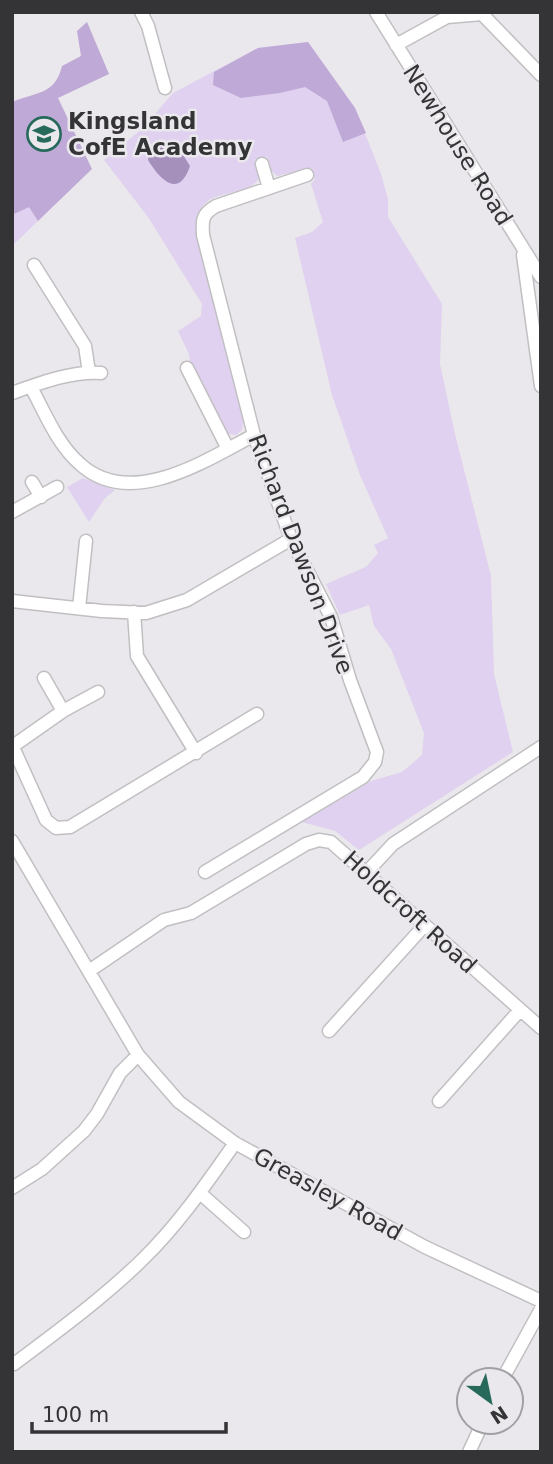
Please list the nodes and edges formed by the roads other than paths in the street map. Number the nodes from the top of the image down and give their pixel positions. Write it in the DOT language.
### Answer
graph roads {
  1 [pos="141,12"];
  2 [pos="376,12"];
  3 [pos="396,45"];
  4 [pos="541,75"];
  5 [pos="165,88"];
  6 [pos="262,164"];
  7 [pos="307,175"];
  8 [pos="269,188"];
  9 [pos="523,250"];
  10 [pos="34,265"];
  11 [pos="541,277"];
  12 [pos="539,349"];
  13 [pos="187,368"];
  14 [pos="541,386"];
  15 [pos="31,387"];
  16 [pos="12,393"];
  17 [pos="254,436"];
  18 [pos="228,449"];
  19 [pos="32,482"];
  20 [pos="57,487"];
  21 [pos="41,497"];
  22 [pos="12,512"];
  23 [pos="291,540"];
  24 [pos="86,541"];
  25 [pos="12,601"];
  26 [pos="79,608"];
  27 [pos="134,612"];
  28 [pos="44,678"];
  29 [pos="98,692"];
  30 [pos="63,711"];
  31 [pos="257,714"];
  32 [pos="12,746"];
  33 [pos="541,747"];
  34 [pos="195,753"];
  35 [pos="12,841"];
  36 [pos="205,872"];
  37 [pos="367,872"];
  38 [pos="424,926"];
  39 [pos="89,971"];
  40 [pos="520,1010"];
  41 [pos="541,1028"];
  42 [pos="329,1031"];
  43 [pos="138,1055"];
  44 [pos="439,1101"];
  45 [pos="235,1143"];
  46 [pos="12,1188"];
  47 [pos="200,1193"];
  48 [pos="244,1232"];
  49 [pos="541,1301"];
  50 [pos="541,1309"];
  51 [pos="14,1364"];
  52 [pos="510,1366"];
  1 -- 5 [label="street"];
  2 -- 3 [label="street, Newhouse Road"];
  3 -- 4 [label="street"];
  3 -- 9 [label="street, Newhouse Road"];
  6 -- 8 [label="street"];
  7 -- 8 [label="street, Richard Dawson Drive"];
  8 -- 17 [label="street, Richard Dawson Drive"];
  9 -- 11 [label="street, Newhouse Road"];
  9 -- 12 [label="street"];
  10 -- 15 [label="street"];
  12 -- 14 [label="street"];
  13 -- 18 [label="street"];
  15 -- 16 [label="street"];
  15 -- 18 [label="street"];
  17 -- 18 [label="street"];
  17 -- 23 [label="street, Richard Dawson Drive"];
  19 -- 21 [label="street"];
  20 -- 21 [label="street"];
  21 -- 22 [label="street"];
  23 -- 27 [label="street"];
  23 -- 36 [label="street, Richard Dawson Drive"];
  24 -- 26 [label="street"];
  25 -- 26 [label="street"];
  26 -- 27 [label="street"];
  27 -- 34 [label="street"];
  28 -- 30 [label="street"];
  29 -- 30 [label="street"];
  30 -- 32 [label="street"];
  31 -- 34 [label="street"];
  32 -- 34 [label="street"];
  33 -- 37 [label="street"];
  35 -- 39 [label="street, Greasley Road"];
  37 -- 38 [label="street, Holdcroft Road"];
  37 -- 39 [label="street, Holdcroft Road"];
  38 -- 40 [label="street, Holdcroft Road"];
  38 -- 42 [label="street"];
  39 -- 43 [label="street, Greasley Road"];
  40 -- 41 [label="street, Holdcroft Road"];
  40 -- 44 [label="street"];
  43 -- 45 [label="street, Greasley Road"];
  43 -- 46 [label="street"];
  45 -- 47 [label="street"];
  45 -- 49 [label="street, Greasley Road"];
  47 -- 48 [label="street"];
  47 -- 51 [label="street"];
  50 -- 52 [label="street"];
}
